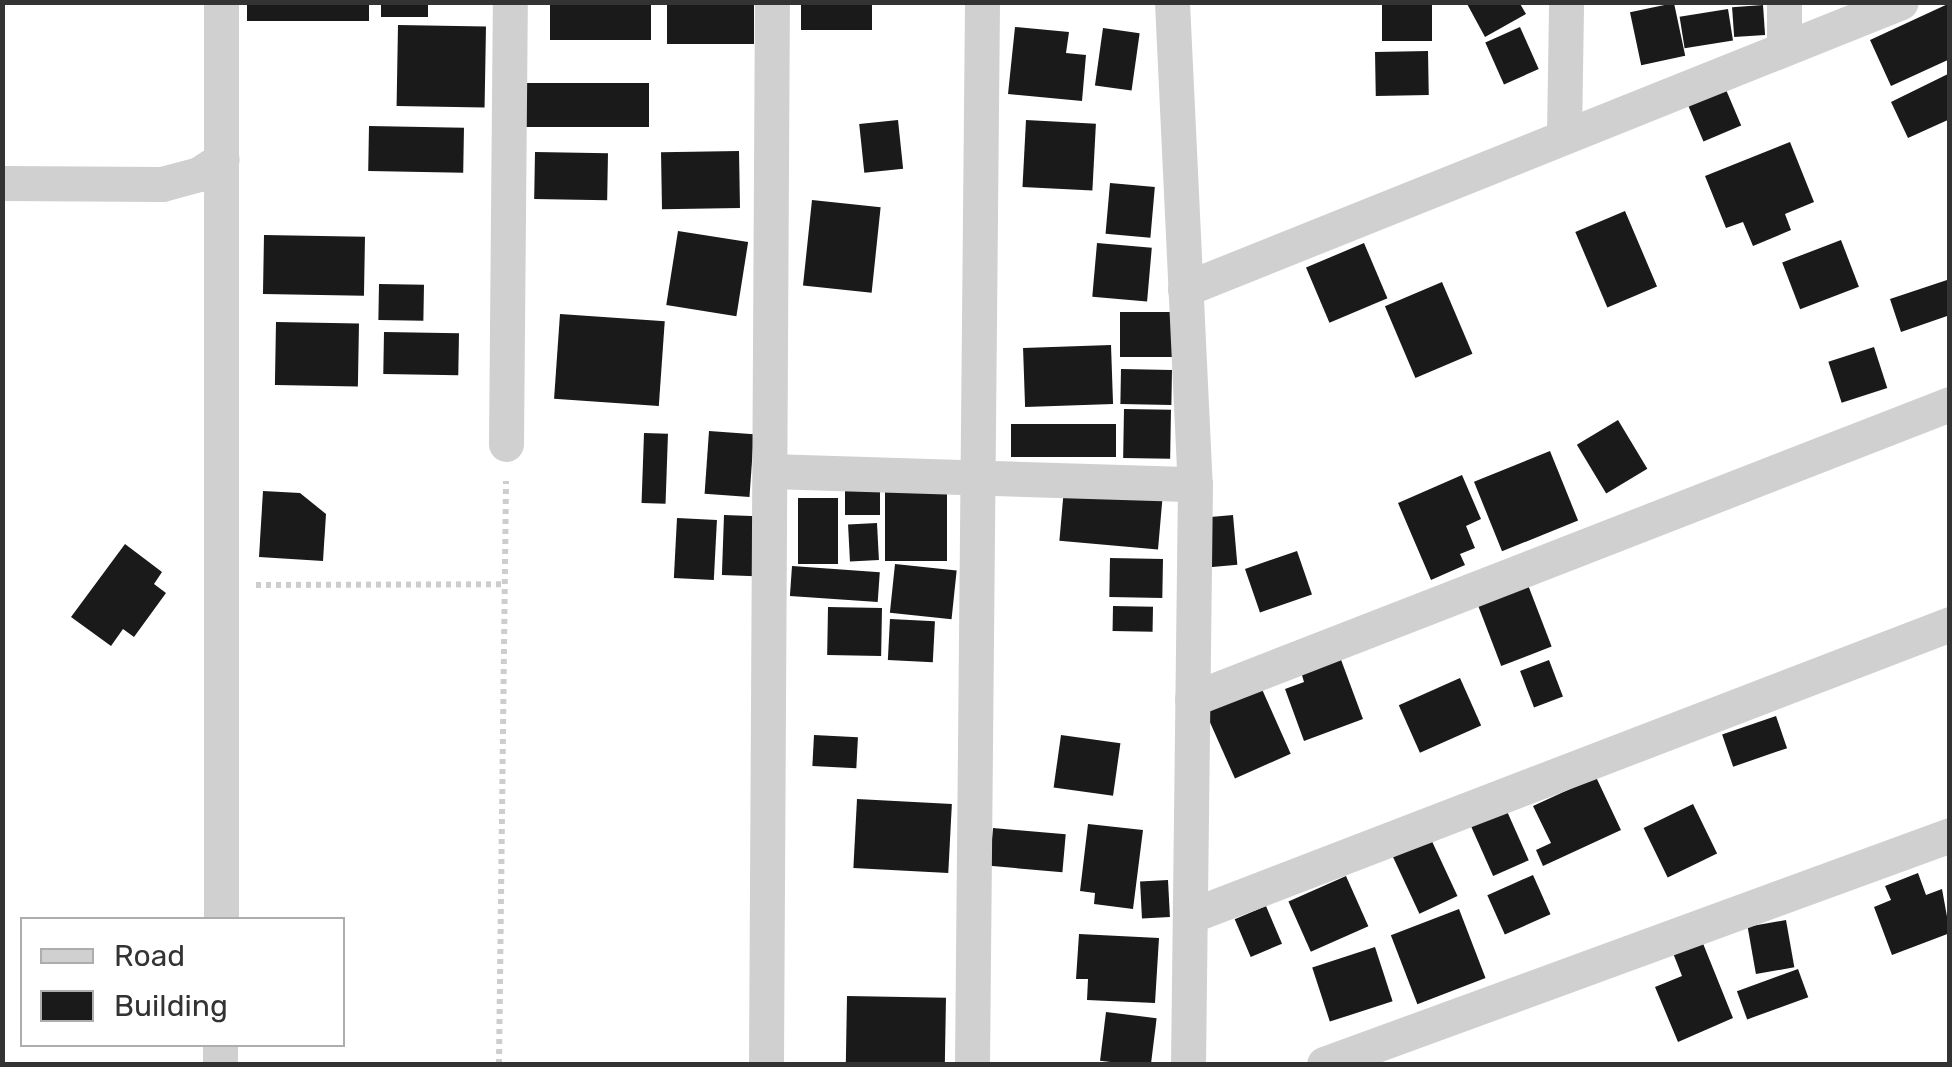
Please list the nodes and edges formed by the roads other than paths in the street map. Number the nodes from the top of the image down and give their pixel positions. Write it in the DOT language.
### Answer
graph roads {
  1 [pos="221,2"];
  2 [pos="510,2"];
  3 [pos="772,2"];
  4 [pos="982,2"];
  5 [pos="1172,2"];
  6 [pos="1566,2"];
  7 [pos="1784,2"];
  8 [pos="1901,2"];
  9 [pos="1784,48"];
  10 [pos="1564,135"];
  11 [pos="222,159"];
  12 [pos="2,183"];
  13 [pos="1185,290"];
  14 [pos="1950,404"];
  15 [pos="506,444"];
  16 [pos="770,471"];
  17 [pos="980,477"];
  18 [pos="1195,484"];
  19 [pos="1950,624"];
  20 [pos="1192,699"];
  21 [pos="1950,835"];
  22 [pos="1190,916"];
  23 [pos="221,917"];
  24 [pos="766,1064"];
  25 [pos="972,1064"];
  26 [pos="1188,1064"];
  27 [pos="1324,1064"];
  1 -- 11 [label="street"];
  2 -- 15 [label="street"];
  3 -- 16 [label="street"];
  4 -- 17 [label="street"];
  5 -- 13 [label="street"];
  6 -- 10 [label="street"];
  7 -- 9 [label="street"];
  8 -- 9 [label="street"];
  9 -- 10 [label="street"];
  10 -- 13 [label="street"];
  11 -- 12 [label="street"];
  11 -- 23 [label="street"];
  13 -- 18 [label="street"];
  14 -- 20 [label="street"];
  16 -- 17 [label="street"];
  16 -- 24 [label="street"];
  17 -- 18 [label="street"];
  17 -- 25 [label="street"];
  18 -- 20 [label="street"];
  19 -- 22 [label="street"];
  20 -- 22 [label="street"];
  21 -- 27 [label="street"];
  22 -- 26 [label="street"];
}
